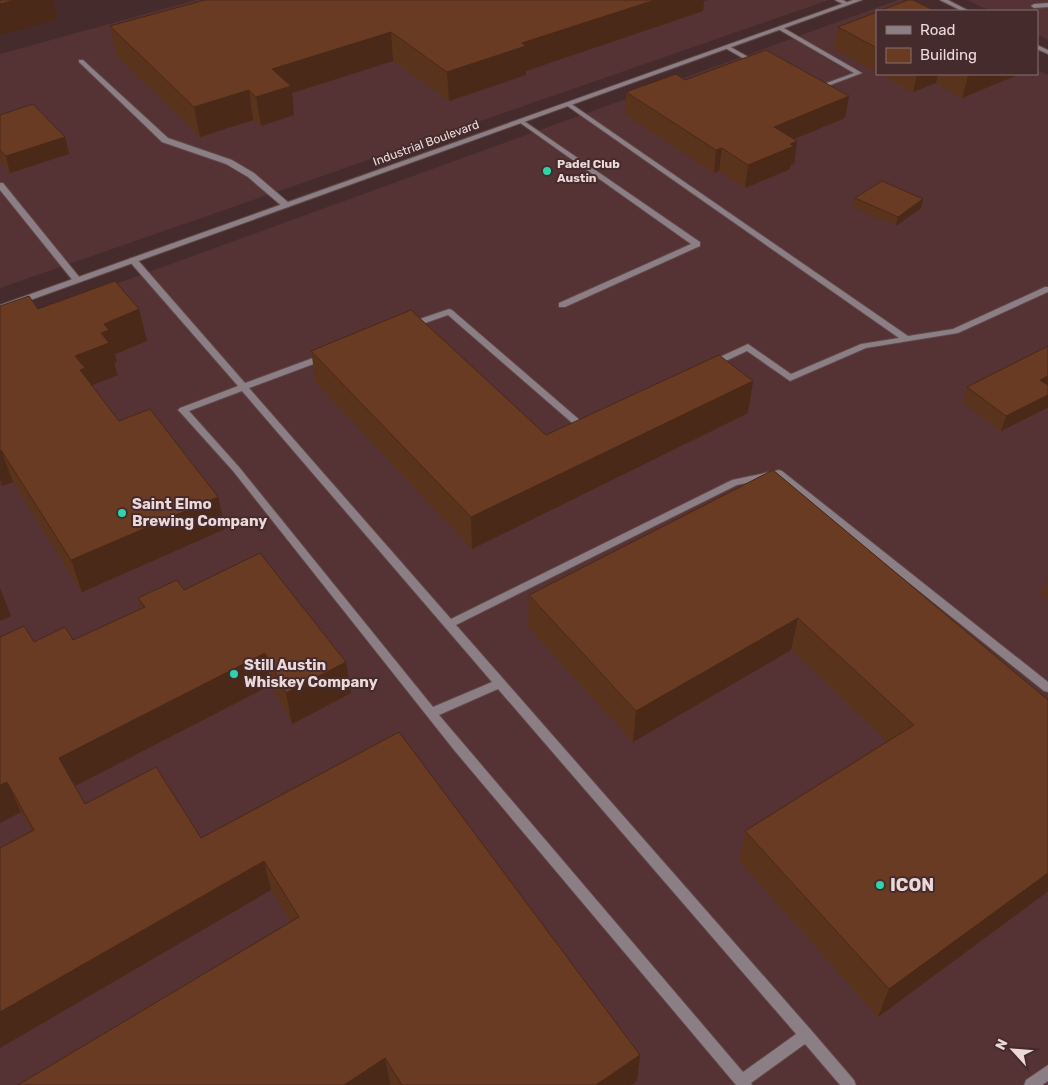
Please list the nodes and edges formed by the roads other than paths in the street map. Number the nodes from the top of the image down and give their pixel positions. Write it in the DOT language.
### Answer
graph roads {
  1 [pos="838,0"];
  2 [pos="859,0"];
  3 [pos="943,0"];
  4 [pos="847,4"];
  5 [pos="1048,4"];
  6 [pos="1034,6"];
  7 [pos="964,10"];
  8 [pos="780,28"];
  9 [pos="728,47"];
  10 [pos="81,61"];
  11 [pos="766,70"];
  12 [pos="805,93"];
  13 [pos="568,104"];
  14 [pos="520,122"];
  15 [pos="0,185"];
  16 [pos="286,205"];
  17 [pos="133,260"];
  18 [pos="77,280"];
  19 [pos="1048,289"];
  20 [pos="562,305"];
  21 [pos="0,308"];
  22 [pos="398,329"];
  23 [pos="907,339"];
  24 [pos="334,353"];
  25 [pos="704,368"];
  26 [pos="244,387"];
  27 [pos="598,418"];
  28 [pos="449,624"];
  29 [pos="501,683"];
  30 [pos="1048,688"];
  31 [pos="431,713"];
  32 [pos="806,1035"];
  33 [pos="1048,1072"];
  34 [pos="744,1083"];
  35 [pos="849,1085"];
  36 [pos="1032,1085"];
  1 -- 4 [label="street"];
  2 -- 4 [label="street, Industrial Boulevard"];
  3 -- 7 [label="street"];
  4 -- 8 [label="street, Industrial Boulevard"];
  5 -- 6 [label="street"];
  8 -- 9 [label="street, Industrial Boulevard"];
  8 -- 12 [label="street"];
  9 -- 11 [label="street"];
  9 -- 13 [label="street, Industrial Boulevard"];
  10 -- 16 [label="street"];
  13 -- 14 [label="street, Industrial Boulevard"];
  13 -- 23 [label="street"];
  14 -- 16 [label="street, Industrial Boulevard"];
  14 -- 20 [label="street"];
  15 -- 18 [label="street"];
  16 -- 17 [label="street, Industrial Boulevard"];
  17 -- 18 [label="street, Industrial Boulevard"];
  17 -- 26 [label="street"];
  18 -- 21 [label="street, Industrial Boulevard"];
  19 -- 23 [label="street"];
  22 -- 27 [label="street"];
  23 -- 25 [label="street"];
  24 -- 26 [label="street"];
  26 -- 28 [label="street"];
  26 -- 31 [label="street"];
  28 -- 29 [label="street"];
  28 -- 30 [label="street"];
  29 -- 31 [label="street"];
  29 -- 32 [label="street"];
  31 -- 34 [label="street"];
  32 -- 34 [label="street"];
  32 -- 35 [label="street"];
  33 -- 36 [label="street"];
}
